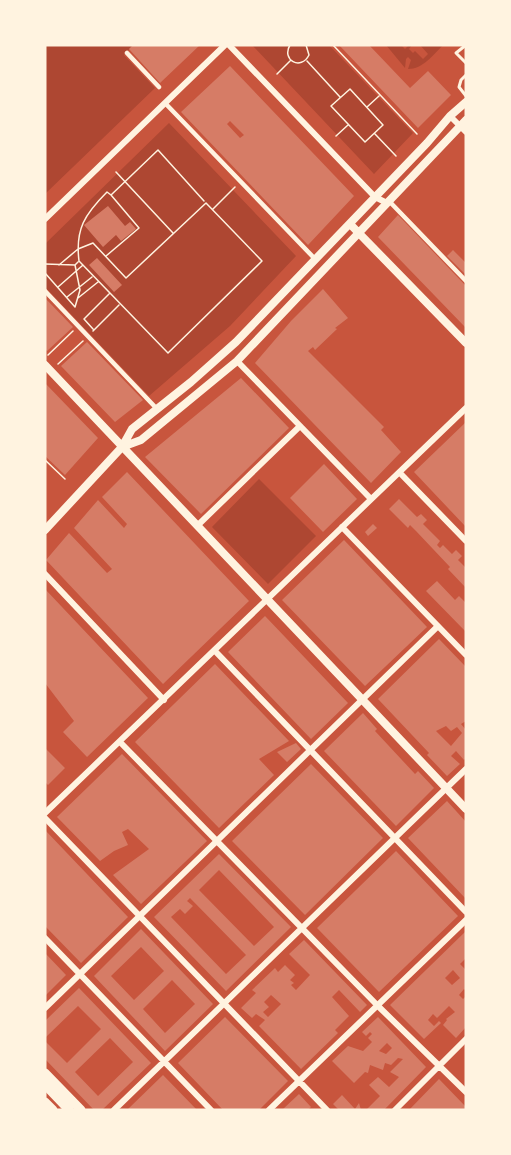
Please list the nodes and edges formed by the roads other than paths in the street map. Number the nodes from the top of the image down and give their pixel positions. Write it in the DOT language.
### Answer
graph roads {
  1 [pos="227,45"];
  2 [pos="466,45"];
  3 [pos="127,53"];
  4 [pos="466,63"];
  5 [pos="466,75"];
  6 [pos="159,87"];
  7 [pos="466,96"];
  8 [pos="466,102"];
  9 [pos="165,103"];
  10 [pos="450,116"];
  11 [pos="464,126"];
  12 [pos="375,197"];
  13 [pos="388,202"];
  14 [pos="45,219"];
  15 [pos="350,224"];
  16 [pos="358,232"];
  17 [pos="316,260"];
  18 [pos="466,281"];
  19 [pos="45,291"];
  20 [pos="463,333"];
  21 [pos="466,343"];
  22 [pos="237,361"];
  23 [pos="45,366"];
  24 [pos="466,408"];
  25 [pos="157,409"];
  26 [pos="300,426"];
  27 [pos="122,447"];
  28 [pos="399,472"];
  29 [pos="371,499"];
  30 [pos="197,526"];
  31 [pos="342,527"];
  32 [pos="45,530"];
  33 [pos="466,540"];
  34 [pos="45,574"];
  35 [pos="266,599"];
  36 [pos="438,626"];
  37 [pos="215,651"];
  38 [pos="466,655"];
  39 [pos="164,700"];
  40 [pos="362,700"];
  41 [pos="120,742"];
  42 [pos="310,751"];
  43 [pos="466,769"];
  44 [pos="447,789"];
  45 [pos="466,809"];
  46 [pos="45,815"];
  47 [pos="395,838"];
  48 [pos="217,841"];
  49 [pos="466,912"];
  50 [pos="139,917"];
  51 [pos="466,920"];
  52 [pos="303,928"];
  53 [pos="45,938"];
  54 [pos="80,974"];
  55 [pos="225,1004"];
  56 [pos="378,1006"];
  57 [pos="45,1008"];
  58 [pos="466,1039"];
  59 [pos="165,1062"];
  60 [pos="439,1066"];
  61 [pos="45,1073"];
  62 [pos="299,1081"];
  63 [pos="45,1085"];
  64 [pos="466,1092"];
  65 [pos="45,1102"];
  66 [pos="53,1110"];
  67 [pos="69,1110"];
  68 [pos="81,1110"];
  69 [pos="114,1110"];
  70 [pos="211,1110"];
  71 [pos="269,1110"];
  72 [pos="327,1110"];
  73 [pos="395,1110"];
  1 -- 9 [label="street"];
  1 -- 12 [label="street"];
  2 -- 4 [label="lane"];
  3 -- 6 [label="street"];
  5 -- 7 [label="lane"];
  8 -- 10 [label="street"];
  9 -- 14 [label="street"];
  9 -- 17 [label="street"];
  10 -- 11 [label="street"];
  10 -- 12 [label="street"];
  11 -- 13 [label="street"];
  12 -- 13 [label="street"];
  12 -- 15 [label="street"];
  13 -- 16 [label="street"];
  13 -- 18 [label="street"];
  15 -- 16 [label="street"];
  15 -- 17 [label="street"];
  16 -- 20 [label="street"];
  16 -- 22 [label="street"];
  17 -- 25 [label="street"];
  19 -- 25 [label="street"];
  20 -- 21 [label="street"];
  22 -- 26 [label="street"];
  22 -- 27 [label="street"];
  23 -- 27 [label="street"];
  24 -- 28 [label="street"];
  25 -- 27 [label="street"];
  26 -- 29 [label="street"];
  26 -- 30 [label="street"];
  27 -- 30 [label="street"];
  27 -- 32 [label="street"];
  28 -- 29 [label="street"];
  28 -- 33 [label="street"];
  29 -- 31 [label="street"];
  30 -- 35 [label="street"];
  31 -- 35 [label="street"];
  31 -- 36 [label="street"];
  34 -- 39 [label="street"];
  35 -- 37 [label="street"];
  35 -- 40 [label="street"];
  36 -- 38 [label="street"];
  36 -- 40 [label="street"];
  37 -- 39 [label="street"];
  37 -- 42 [label="street"];
  39 -- 41 [label="street"];
  40 -- 42 [label="street"];
  40 -- 44 [label="street"];
  41 -- 46 [label="street"];
  41 -- 48 [label="street"];
  42 -- 47 [label="street"];
  42 -- 48 [label="street"];
  43 -- 44 [label="street"];
  44 -- 45 [label="street"];
  44 -- 47 [label="street"];
  46 -- 50 [label="street"];
  47 -- 49 [label="street"];
  47 -- 52 [label="street"];
  48 -- 50 [label="street"];
  48 -- 52 [label="street"];
  50 -- 54 [label="street"];
  50 -- 55 [label="street"];
  51 -- 56 [label="street"];
  52 -- 55 [label="street"];
  52 -- 56 [label="street"];
  53 -- 54 [label="street"];
  54 -- 57 [label="street"];
  54 -- 59 [label="street"];
  55 -- 59 [label="street"];
  55 -- 62 [label="street"];
  56 -- 60 [label="street"];
  56 -- 62 [label="street"];
  58 -- 60 [label="street"];
  59 -- 69 [label="street"];
  59 -- 70 [label="street"];
  60 -- 64 [label="street"];
  60 -- 73 [label="street"];
  61 -- 68 [label="main road"];
  62 -- 71 [label="street"];
  62 -- 72 [label="street"];
  63 -- 67 [label="main road"];
  65 -- 66 [label="main road"];
}
